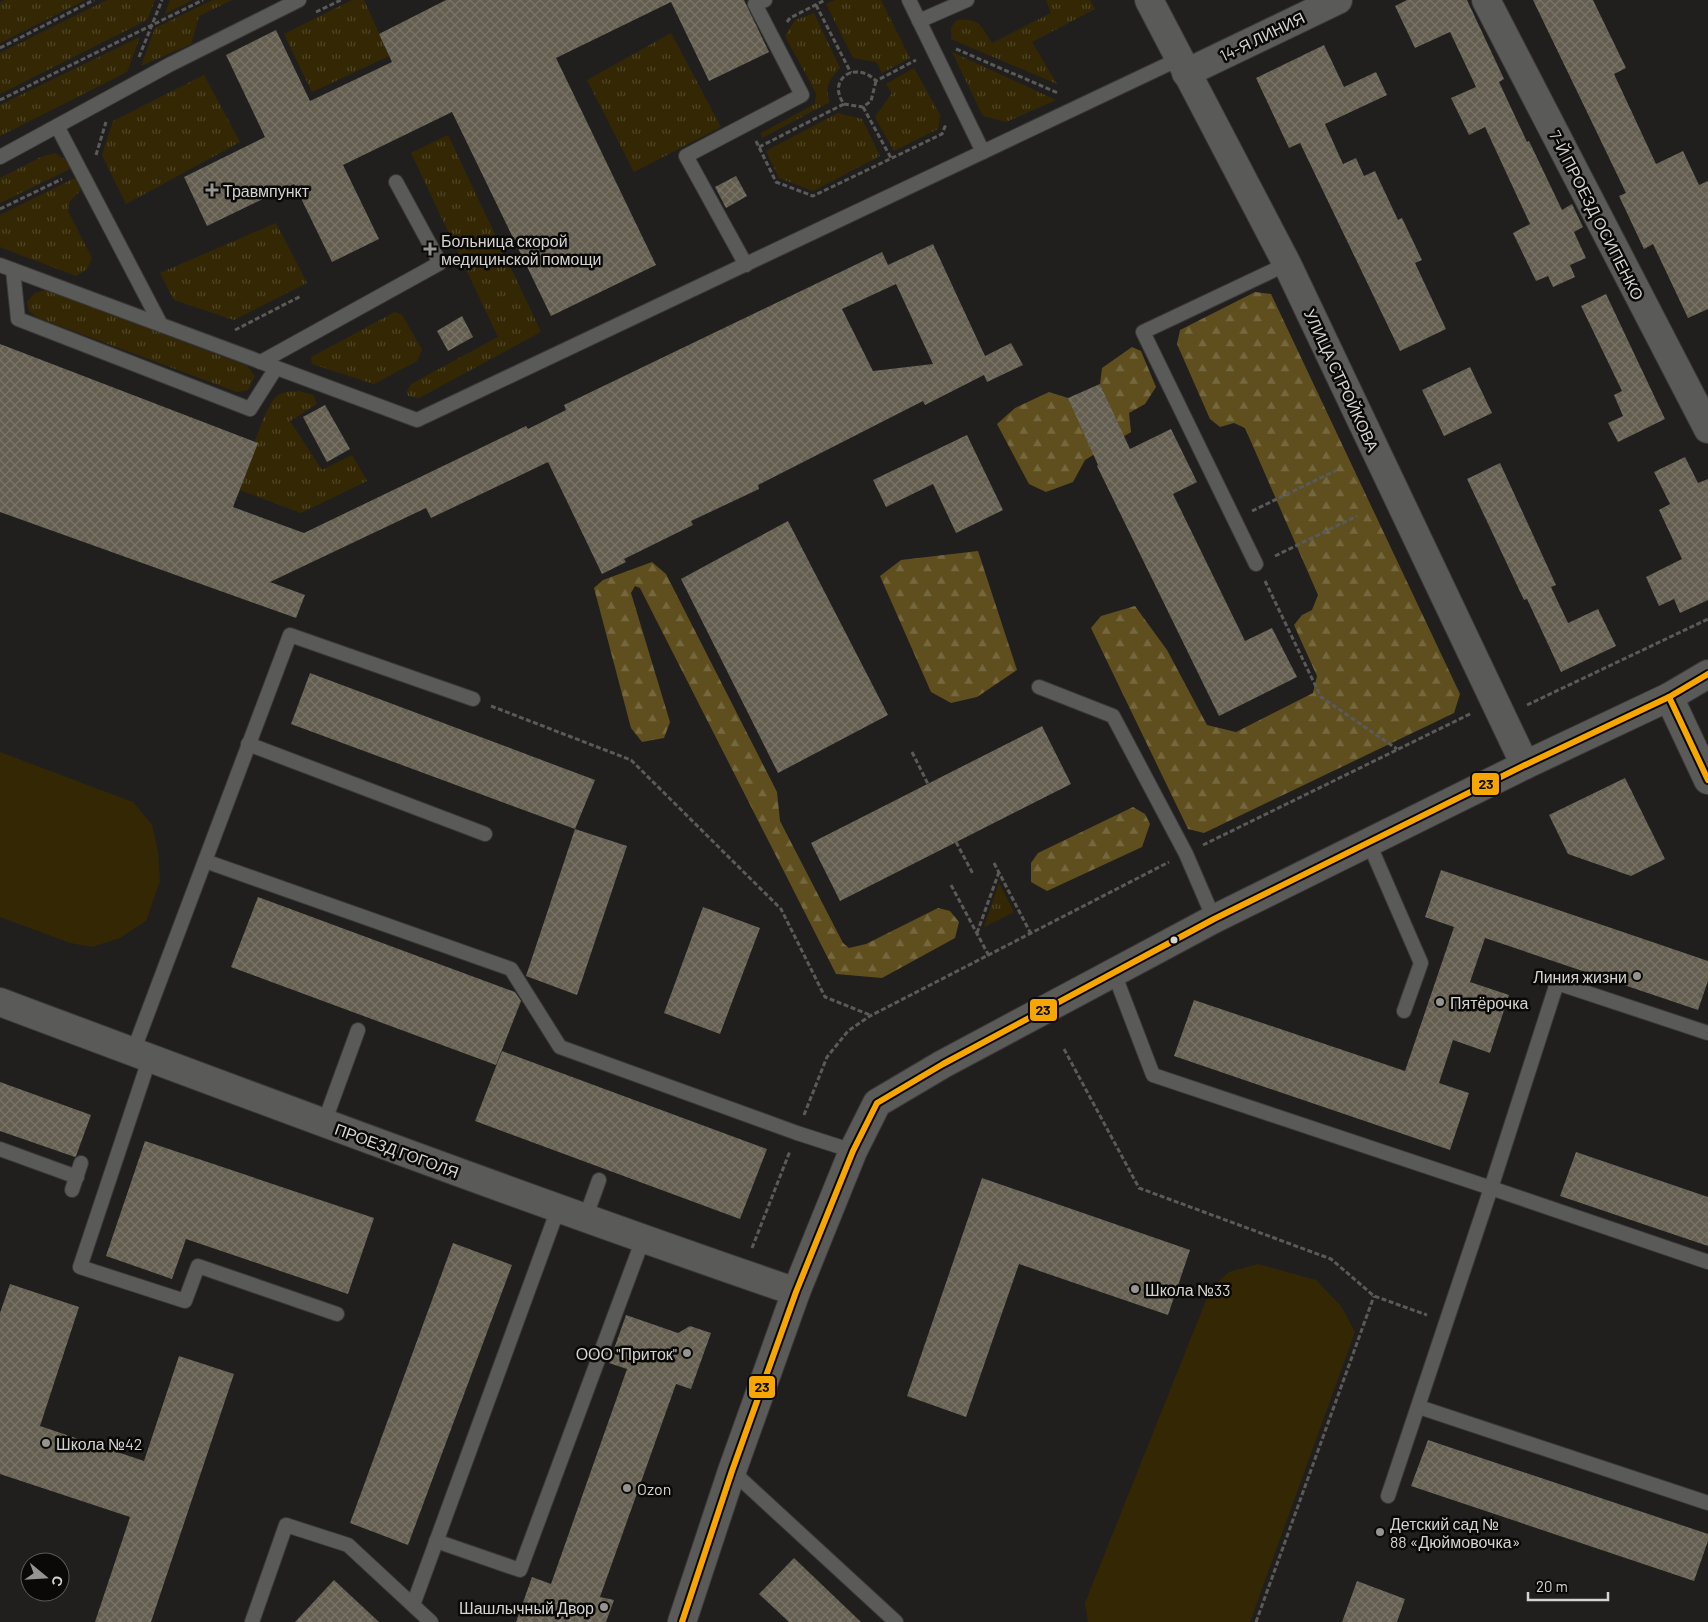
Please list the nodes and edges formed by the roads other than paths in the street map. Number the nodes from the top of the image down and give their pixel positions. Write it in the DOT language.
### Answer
graph roads {
  1 [pos="299,0"];
  2 [pos="765,0"];
  3 [pos="909,0"];
  4 [pos="967,0"];
  5 [pos="1149,0"];
  6 [pos="1338,0"];
  7 [pos="1486,0"];
  8 [pos="919,21"];
  9 [pos="1183,66"];
  10 [pos="57,126"];
  11 [pos="983,152"];
  12 [pos="0,157"];
  13 [pos="396,182"];
  14 [pos="1287,264"];
  15 [pos="0,265"];
  16 [pos="746,265"];
  17 [pos="14,270"];
  18 [pos="161,325"];
  19 [pos="261,362"];
  20 [pos="276,368"];
  21 [pos="1708,429"];
  22 [pos="1256,564"];
  23 [pos="1708,674"];
  24 [pos="1039,687"];
  25 [pos="1669,697"];
  26 [pos="473,699"];
  27 [pos="248,744"];
  28 [pos="1524,765"];
  29 [pos="1708,780"];
  30 [pos="485,834"];
  31 [pos="1368,842"];
  32 [pos="204,861"];
  33 [pos="1214,919"];
  34 [pos="1114,973"];
  35 [pos="0,1002"];
  36 [pos="1404,1011"];
  37 [pos="358,1030"];
  38 [pos="1708,1033"];
  39 [pos="141,1056"];
  40 [pos="324,1123"];
  41 [pos="0,1149"];
  42 [pos="854,1151"];
  43 [pos="77,1177"];
  44 [pos="599,1180"];
  45 [pos="1491,1188"];
  46 [pos="558,1208"];
  47 [pos="585,1219"];
  48 [pos="643,1239"];
  49 [pos="1708,1262"];
  50 [pos="796,1292"];
  51 [pos="337,1314"];
  52 [pos="1419,1407"];
  53 [pos="732,1471"];
  54 [pos="1388,1496"];
  55 [pos="1708,1503"];
  56 [pos="436,1541"];
  57 [pos="413,1605"];
  58 [pos="252,1622"];
  59 [pos="431,1622"];
  60 [pos="682,1622"];
  61 [pos="896,1622"];
  1 -- 10 [label="lane"];
  2 -- 16 [label="lane"];
  3 -- 8 [label="lane"];
  4 -- 8 [label="lane"];
  5 -- 9 [label="street, УЛИЦА СТРОЙКОВА"];
  6 -- 9 [label="street, 14-Я ЛИНИЯ"];
  7 -- 21 [label="street, 7-Й ПРОЕЗД ОСИПЕНКО"];
  8 -- 11 [label="lane"];
  9 -- 11 [label="lane"];
  9 -- 14 [label="street, УЛИЦА СТРОЙКОВА"];
  10 -- 12 [label="lane"];
  10 -- 18 [label="lane"];
  11 -- 16 [label="lane"];
  13 -- 19 [label="lane"];
  14 -- 22 [label="lane"];
  14 -- 28 [label="street, УЛИЦА СТРОЙКОВА"];
  15 -- 17 [label="lane"];
  16 -- 20 [label="lane"];
  17 -- 18 [label="lane"];
  17 -- 20 [label="lane"];
  18 -- 19 [label="lane"];
  19 -- 20 [label="lane"];
  23 -- 25 [label="street"];
  24 -- 33 [label="lane"];
  25 -- 28 [label="street"];
  25 -- 29 [label="street"];
  26 -- 27 [label="lane"];
  27 -- 30 [label="lane"];
  27 -- 32 [label="lane"];
  28 -- 31 [label="street"];
  31 -- 33 [label="street"];
  31 -- 36 [label="lane"];
  32 -- 39 [label="lane"];
  32 -- 42 [label="lane"];
  33 -- 34 [label="street"];
  34 -- 42 [label="street"];
  34 -- 45 [label="lane"];
  35 -- 39 [label="street, ПРОЕЗД ГОГОЛЯ"];
  37 -- 40 [label="lane"];
  38 -- 45 [label="lane"];
  39 -- 40 [label="street, ПРОЕЗД ГОГОЛЯ"];
  39 -- 51 [label="lane"];
  40 -- 46 [label="street, ПРОЕЗД ГОГОЛЯ"];
  41 -- 43 [label="lane"];
  42 -- 50 [label="street"];
  44 -- 47 [label="lane"];
  45 -- 49 [label="lane"];
  45 -- 52 [label="lane"];
  46 -- 47 [label="street, ПРОЕЗД ГОГОЛЯ"];
  46 -- 56 [label="lane"];
  47 -- 48 [label="street, ПРОЕЗД ГОГОЛЯ"];
  48 -- 50 [label="street, ПРОЕЗД ГОГОЛЯ"];
  48 -- 56 [label="lane"];
  50 -- 53 [label="street"];
  52 -- 54 [label="lane"];
  52 -- 55 [label="lane"];
  53 -- 60 [label="street"];
  53 -- 61 [label="lane"];
  56 -- 57 [label="lane"];
  57 -- 58 [label="lane"];
  57 -- 59 [label="lane"];
}
